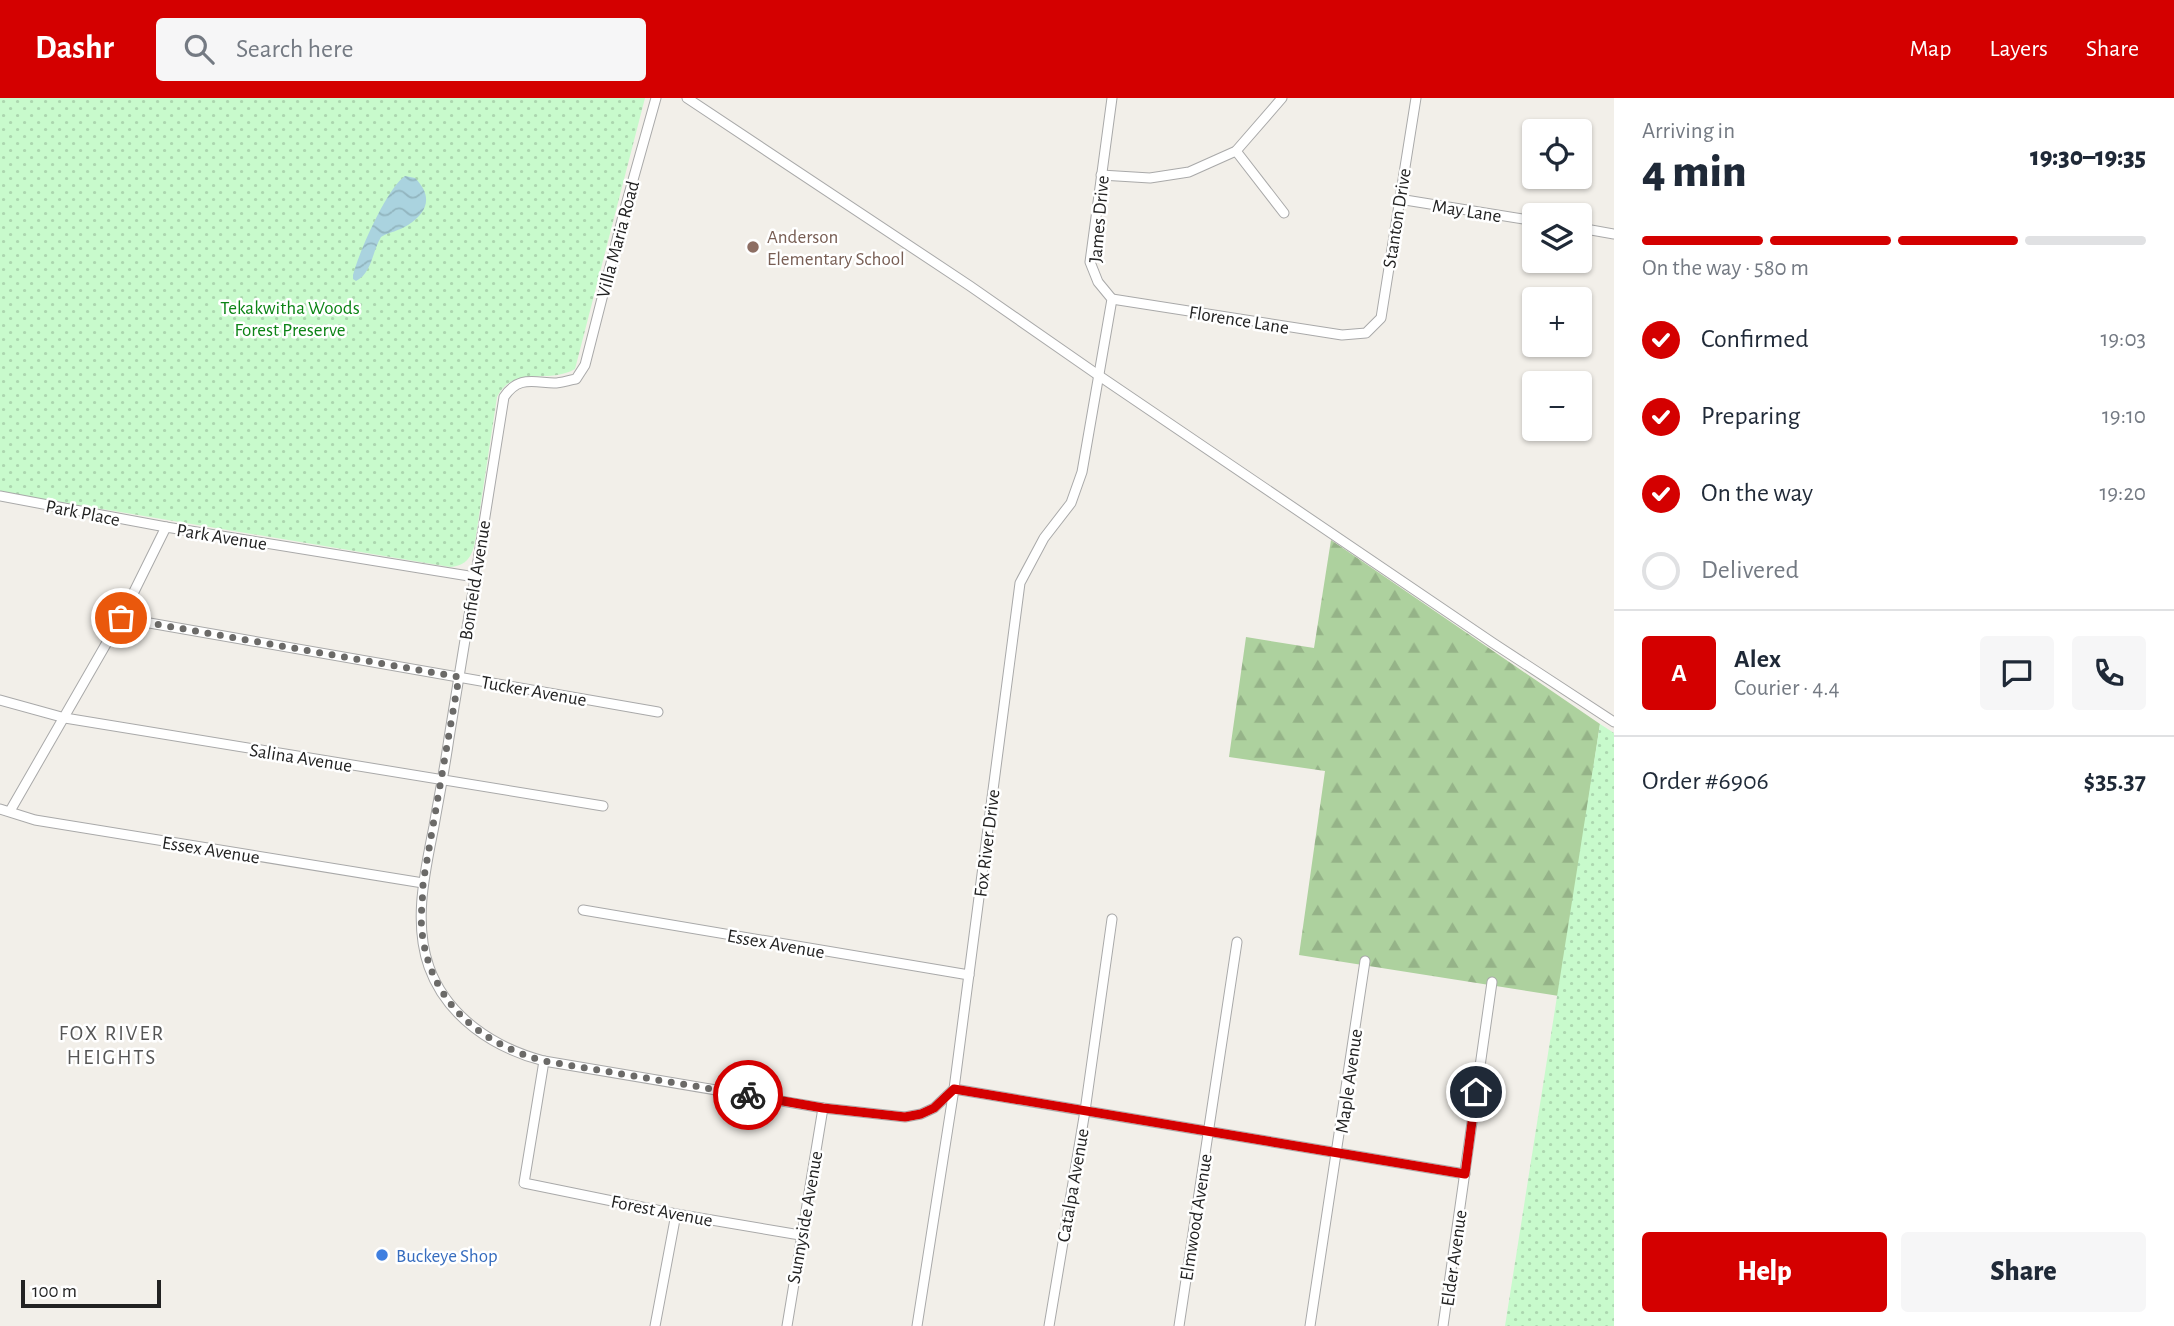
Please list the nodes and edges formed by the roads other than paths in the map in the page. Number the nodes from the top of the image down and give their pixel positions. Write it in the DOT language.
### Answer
graph roads {
  1 [pos="656,98"];
  2 [pos="687,98"];
  3 [pos="1112,98"];
  4 [pos="1282,98"];
  5 [pos="1416,98"];
  6 [pos="1236,151"];
  7 [pos="1101,175"];
  8 [pos="1399,199"];
  9 [pos="1284,213"];
  10 [pos="1522,219"];
  11 [pos="1592,231"];
  12 [pos="1614,234"];
  13 [pos="1112,299"];
  14 [pos="1366,333"];
  15 [pos="1098,375"];
  16 [pos="576,379"];
  17 [pos="0,496"];
  18 [pos="166,527"];
  19 [pos="475,577"];
  20 [pos="121,618"];
  21 [pos="459,677"];
  22 [pos="0,700"];
  23 [pos="658,712"];
  24 [pos="65,718"];
  25 [pos="1614,722"];
  26 [pos="443,780"];
  27 [pos="603,806"];
  28 [pos="5,810"];
  29 [pos="423,883"];
  30 [pos="583,911"];
  31 [pos="1112,919"];
  32 [pos="1237,942"];
  33 [pos="1365,961"];
  34 [pos="969,975"];
  35 [pos="1492,982"];
  36 [pos="544,1061"];
  37 [pos="954,1089"];
  38 [pos="823,1108"];
  39 [pos="1084,1111"];
  40 [pos="1208,1132"];
  41 [pos="1337,1152"];
  42 [pos="1465,1174"];
  43 [pos="676,1214"];
  44 [pos="800,1235"];
  45 [pos="655,1326"];
  46 [pos="787,1326"];
  47 [pos="917,1326"];
  48 [pos="1049,1326"];
  49 [pos="1179,1326"];
  50 [pos="1310,1326"];
  51 [pos="1443,1326"];
  1 -- 16 [label="street, Villa Maria Road"];
  2 -- 15 [label="street"];
  3 -- 7 [label="street, James Drive"];
  4 -- 6 [label="street"];
  5 -- 8 [label="street, Stanton Drive"];
  6 -- 7 [label="street"];
  6 -- 9 [label="street"];
  7 -- 13 [label="street, James Drive"];
  8 -- 10 [label="street, May Lane"];
  8 -- 14 [label="street, Stanton Drive"];
  11 -- 12 [label="street"];
  13 -- 14 [label="street, Florence Lane"];
  13 -- 15 [label="street"];
  15 -- 25 [label="street"];
  15 -- 34 [label="street, Fox River Drive"];
  16 -- 19 [label="street, Bonfield Avenue"];
  17 -- 18 [label="street, Park Place"];
  18 -- 19 [label="street, Park Avenue"];
  18 -- 20 [label="street, Park Avenue"];
  19 -- 21 [label="street, Bonfield Avenue"];
  20 -- 21 [label="street, Tucker Avenue"];
  20 -- 24 [label="street, Park Avenue"];
  21 -- 23 [label="street, Tucker Avenue"];
  21 -- 26 [label="street, Bonfield Avenue"];
  22 -- 24 [label="street, Salina Avenue"];
  24 -- 26 [label="street, Salina Avenue"];
  24 -- 28 [label="street, Park Avenue"];
  26 -- 27 [label="street, Salina Avenue"];
  26 -- 29 [label="street, Bonfield Avenue"];
  28 -- 29 [label="street, Essex Avenue"];
  29 -- 36 [label="street, Bonfield Avenue"];
  30 -- 34 [label="street, Essex Avenue"];
  31 -- 39 [label="street, Catalpa Avenue"];
  32 -- 40 [label="street, Elmwood Avenue"];
  33 -- 41 [label="street, Maple Avenue"];
  34 -- 37 [label="street, Fox River Drive"];
  35 -- 42 [label="street, Elder Avenue"];
  36 -- 38 [label="street, Bonfield Avenue"];
  36 -- 43 [label="street, Forest Avenue"];
  37 -- 38 [label="street, Bonfield Avenue"];
  37 -- 39 [label="street"];
  37 -- 47 [label="street, Fox River Drive"];
  38 -- 44 [label="street, Sunnyside Avenue"];
  39 -- 40 [label="street"];
  39 -- 48 [label="street, Catalpa Avenue"];
  40 -- 41 [label="street"];
  40 -- 49 [label="street, Elmwood Avenue"];
  41 -- 42 [label="street"];
  41 -- 50 [label="street, Maple Avenue"];
  42 -- 51 [label="street, Elder Avenue"];
  43 -- 44 [label="street, Forest Avenue"];
  43 -- 45 [label="street"];
  44 -- 46 [label="street, Sunnyside Avenue"];
}
